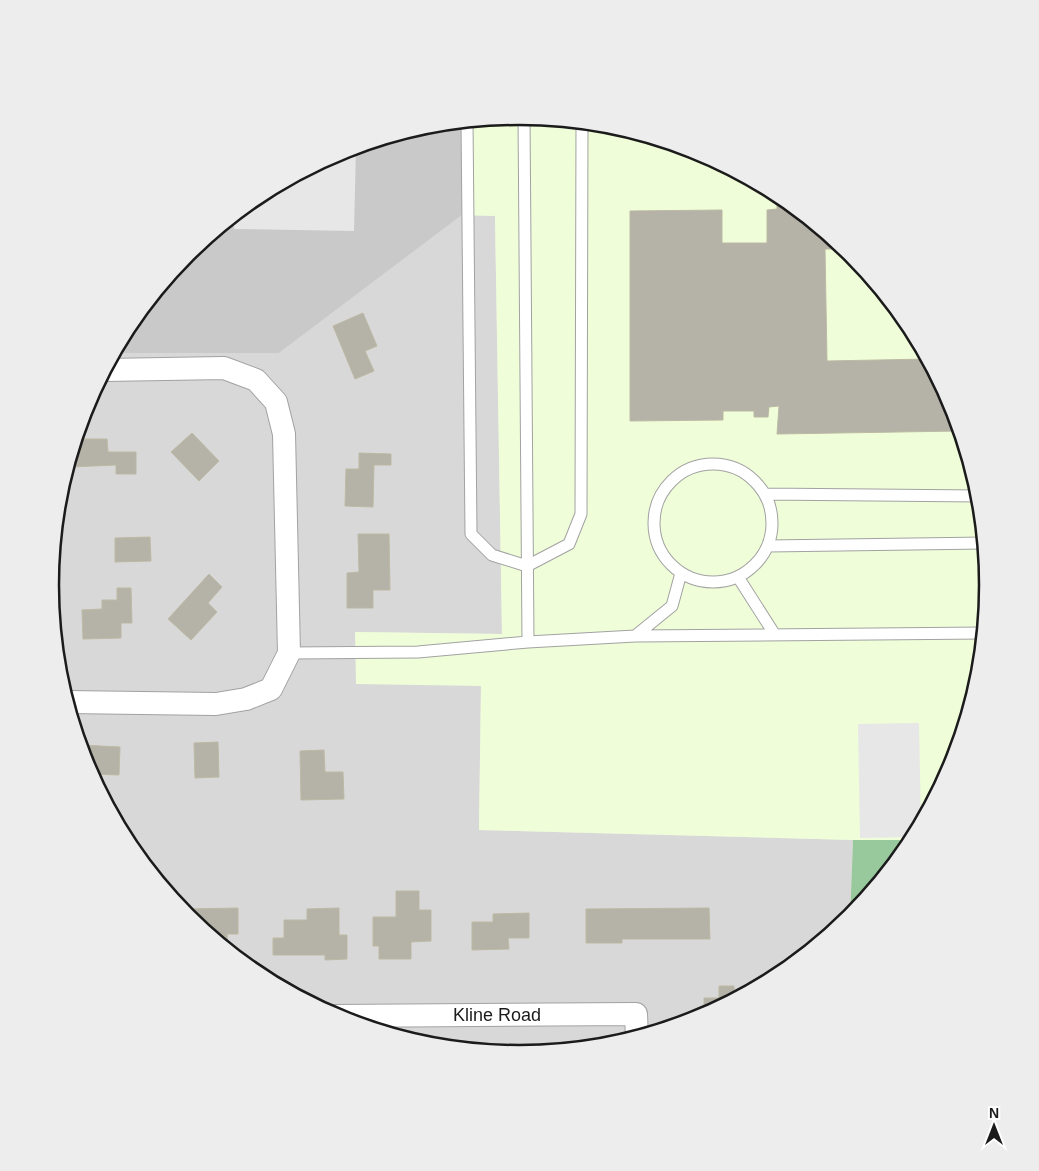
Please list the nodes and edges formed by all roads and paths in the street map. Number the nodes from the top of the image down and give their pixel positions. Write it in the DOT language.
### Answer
graph roads {
  1 [pos="524,125"];
  2 [pos="467,128"];
  3 [pos="582,129"];
  4 [pos="112,370"];
  5 [pos="765,494"];
  6 [pos="971,496"];
  7 [pos="978,543"];
  8 [pos="768,546"];
  9 [pos="527,566"];
  10 [pos="681,573"];
  11 [pos="738,577"];
  12 [pos="977,633"];
  13 [pos="775,635"];
  14 [pos="636,636"];
  15 [pos="528,642"];
  16 [pos="289,653"];
  17 [pos="73,702"];
  18 [pos="355,1016"];
  19 [pos="637,1031"];
  1 -- 9 [label="lane"];
  2 -- 9 [label="lane"];
  3 -- 9 [label="lane"];
  4 -- 16 [label="street"];
  5 -- 6 [label="lane"];
  5 -- 8 [label="lane"];
  5 -- 10 [label="lane"];
  7 -- 8 [label="lane"];
  8 -- 11 [label="lane"];
  9 -- 15 [label="lane"];
  10 -- 11 [label="lane"];
  10 -- 14 [label="lane"];
  11 -- 13 [label="lane"];
  12 -- 13 [label="lane"];
  13 -- 14 [label="lane"];
  14 -- 15 [label="lane"];
  15 -- 16 [label="lane"];
  16 -- 17 [label="street"];
  18 -- 19 [label="street, Kline Road"];
}
